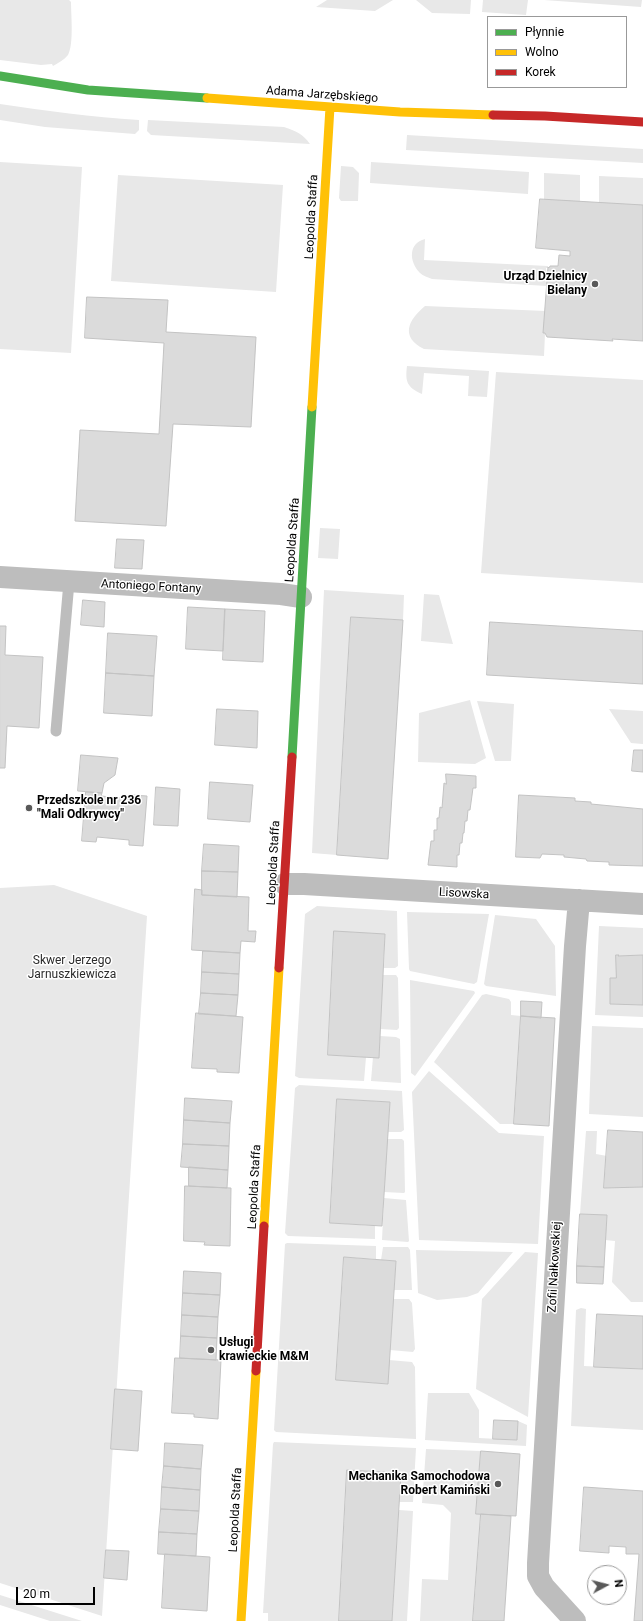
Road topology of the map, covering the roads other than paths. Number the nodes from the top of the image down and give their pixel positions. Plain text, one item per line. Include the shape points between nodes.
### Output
1 (0, 76) edge
2 (330, 107) junction
3 (643, 122) edge
4 (0, 577) edge
5 (69, 582) junction
6 (301, 597) junction
7 (56, 731) dead end
8 (285, 884) junction
9 (579, 900) junction
10 (643, 904) edge
11 (241, 1621) edge
12 (575, 1621) edge

1 - 2 street, Adama Jarzębskiego via 88,90
2 - 3 street, Adama Jarzębskiego
2 - 6 street, Leopolda Staffa
4 - 5 street, Antoniego Fontany
5 - 6 street, Antoniego Fontany
5 - 7 lane
6 - 8 street, Leopolda Staffa
8 - 9 street, Lisowska
8 - 11 street, Leopolda Staffa
9 - 10 street, Lisowska
9 - 12 street, Zofii Nałkowskiej via 538,1563 538,1576 544,1587

